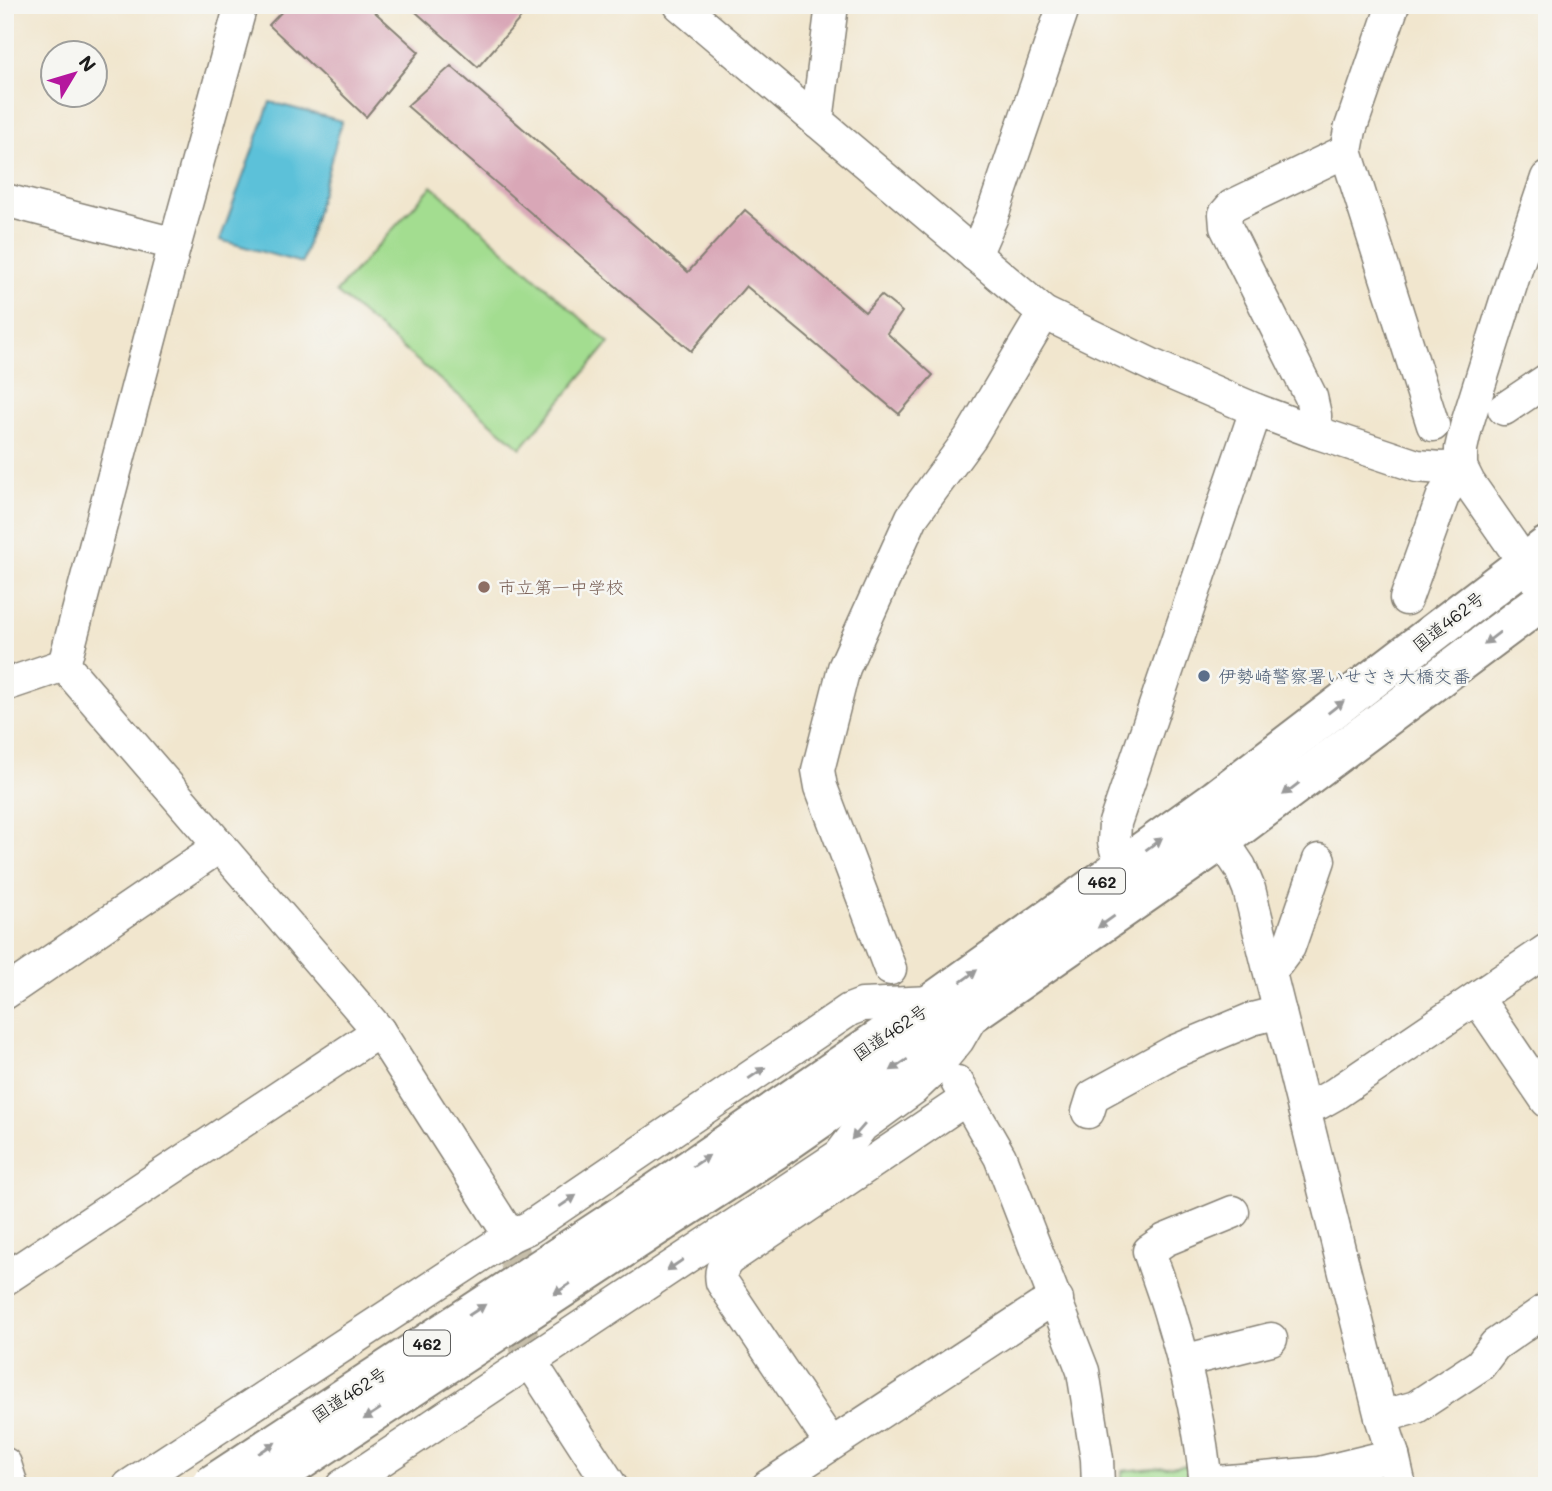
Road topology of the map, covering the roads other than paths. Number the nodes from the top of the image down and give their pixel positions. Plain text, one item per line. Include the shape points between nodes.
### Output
1 (241, 5) edge
2 (680, 5) edge
3 (832, 5) edge
4 (1064, 5) edge
5 (1392, 5) edge
6 (817, 121) junction
7 (1346, 151) junction
8 (1547, 178) edge
9 (5, 200) edge
10 (174, 244) junction
11 (975, 255) junction
12 (1044, 313) junction
13 (1547, 380) edge
14 (1504, 409) dead end
15 (1256, 410) junction
16 (1433, 425) dead end
17 (1315, 432) junction
18 (1461, 467) junction
19 (1536, 554) edge
20 (1547, 596) edge
21 (1406, 599) dead end
22 (64, 665) junction
23 (5, 685) edge
24 (1223, 840) junction
25 (220, 846) junction
26 (1319, 860) dead end
27 (1121, 867) junction
28 (1547, 950) edge
29 (1269, 968) junction
30 (890, 969) dead end
31 (5, 993) edge
32 (1477, 998) junction
33 (933, 1002) junction
34 (1280, 1012) junction
35 (973, 1015) junction
36 (379, 1031) junction
37 (1547, 1101) edge
38 (1304, 1109) junction
39 (1088, 1112) dead end
40 (653, 1212) junction
41 (1233, 1212) dead end
42 (510, 1236) junction
43 (5, 1279) edge
44 (1057, 1299) junction
45 (1547, 1309) edge
46 (1271, 1339) dead end
47 (530, 1361) junction
48 (1183, 1361) junction
49 (1381, 1417) junction
50 (831, 1444) junction
51 (1394, 1455) junction
52 (5, 1464) edge
53 (1206, 1484) edge
54 (12, 1486) edge
55 (129, 1486) edge
56 (210, 1486) edge
57 (262, 1486) edge
58 (342, 1486) edge
59 (611, 1486) edge
60 (768, 1486) edge
61 (1098, 1486) edge
62 (1400, 1486) edge

1 - 10 street
2 - 6 street
3 - 6 street
4 - 11 street
5 - 7 street
6 - 11 street
7 - 16 street
7 - 17 street via 1232,205 1225,214 1226,227 1311,397
8 - 18 street via 1466,427
9 - 10 street
10 - 22 street
11 - 12 street
12 - 15 street
12 - 30 street via 970,438 912,517 844,668 818,770
13 - 14 street
15 - 17 street
15 - 27 street via 1115,823 1114,842
17 - 18 street via 1417,466
18 - 19 street via 1469,483
18 - 21 street via 1443,496
19 - 20 street
27 -> 19 highway, 国道462号 / 462
20 -> 24 highway, 国道462号 / 462
22 - 23 street
22 - 25 street
24 - 29 street via 1249,889
24 -> 35 highway, 国道462号 / 462
25 - 31 street
25 - 36 street
26 - 29 street via 1289,947
33 -> 27 highway, 国道462号 / 462
28 - 32 street
29 - 34 street
32 - 37 street
32 - 38 street via 1335,1094
40 -> 33 highway, 国道462号 / 462
42 -> 33 street via 530,1227 849,1010 862,1005
34 - 38 street
34 - 39 street via 1173,1052 1093,1096
35 -> 40 highway, 国道462号 / 462 via 775,1150
35 -> 47 street via 935,1069 862,1126 841,1155
36 - 42 street
36 - 43 street
38 - 49 street
56 -> 40 highway, 国道462号 / 462, bridge
40 -> 57 highway, 国道462号 / 462, bridge
41 - 48 street via 1149,1251
42 - 55 street
44 - 50 street
44 - 50 street via 1000,1157 961,1090 729,1259 720,1274
44 - 61 street via 1083,1371
45 - 49 street via 1495,1345 1480,1365 1416,1407
46 - 48 street
47 - 58 street
47 - 59 street
48 - 53 street
49 - 51 street
50 - 60 street
51 - 53 street via 1319,1473
51 - 62 street
52 - 54 street

